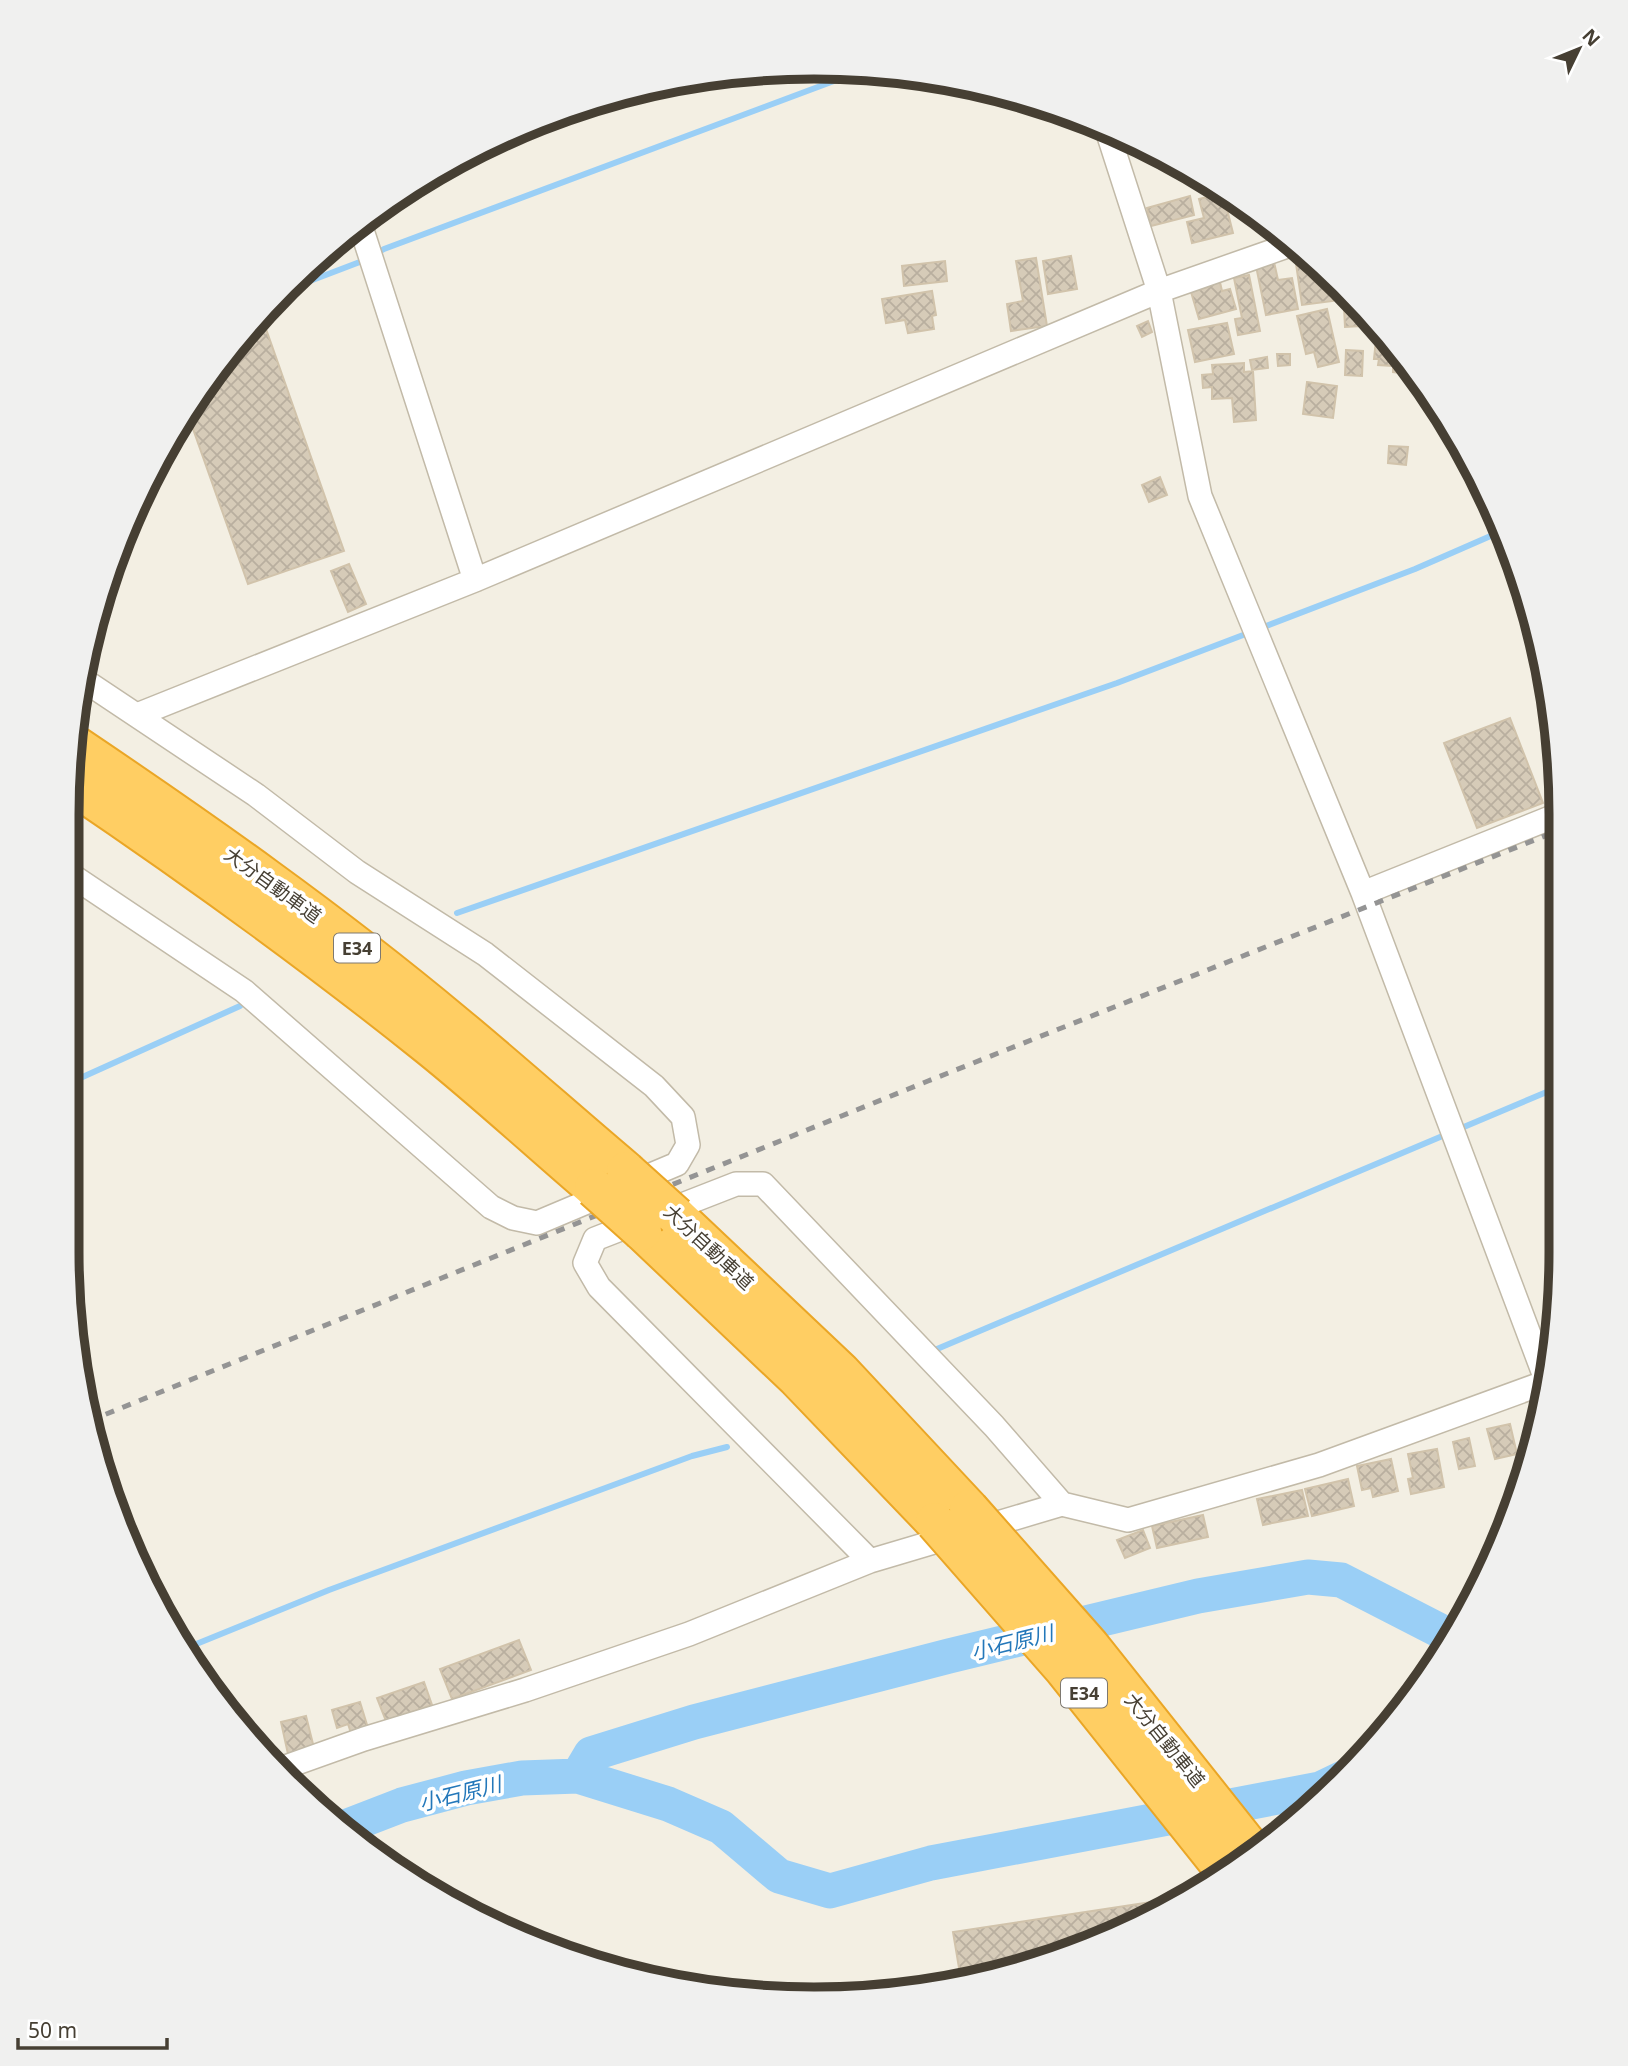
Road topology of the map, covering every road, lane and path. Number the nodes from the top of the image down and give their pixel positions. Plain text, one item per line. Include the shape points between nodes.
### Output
1 (1111, 142) edge
2 (363, 233) edge
3 (1282, 248) edge
4 (1159, 290) junction
5 (475, 580) junction
6 (91, 685) edge
7 (137, 715) junction
8 (82, 750) edge
9 (80, 790) edge
10 (1549, 818) edge
11 (79, 880) edge
12 (1363, 893) junction
13 (610, 1180) junction
14 (1541, 1362) edge
15 (1537, 1385) edge
16 (1062, 1504) junction
17 (952, 1516) junction
18 (870, 1561) junction
19 (289, 1766) edge
20 (1248, 1845) edge
21 (1220, 1864) edge

1 - 4 street
2 - 5 street
3 - 4 street
4 - 5 street
4 - 12 street via 1200,496
5 - 7 street
6 - 7 street
7 - 11 street via 257,795 357,872 485,954 654,1086 683,1118 688,1145 677,1164 537,1223 513,1218 491,1207 244,991
8 - 13 highway, 大分自動車道 / E34 via 316,916 452,1021
9 - 13 highway, 大分自動車道 / E34 via 262,919
10 - 12 street
12 - 14 street
13 - 17 highway, 大分自動車道 / E34, bridge via 659,1224 797,1378
15 - 16 street via 1319,1465 1128,1520
16 - 18 street
16 - 18 street via 994,1426 763,1184 736,1184 594,1239 584,1263 599,1287
17 - 20 highway, 大分自動車道 / E34, bridge via 1090,1646
17 - 21 highway, 大分自動車道 / E34, bridge via 1063,1668
18 - 19 street via 689,1634

